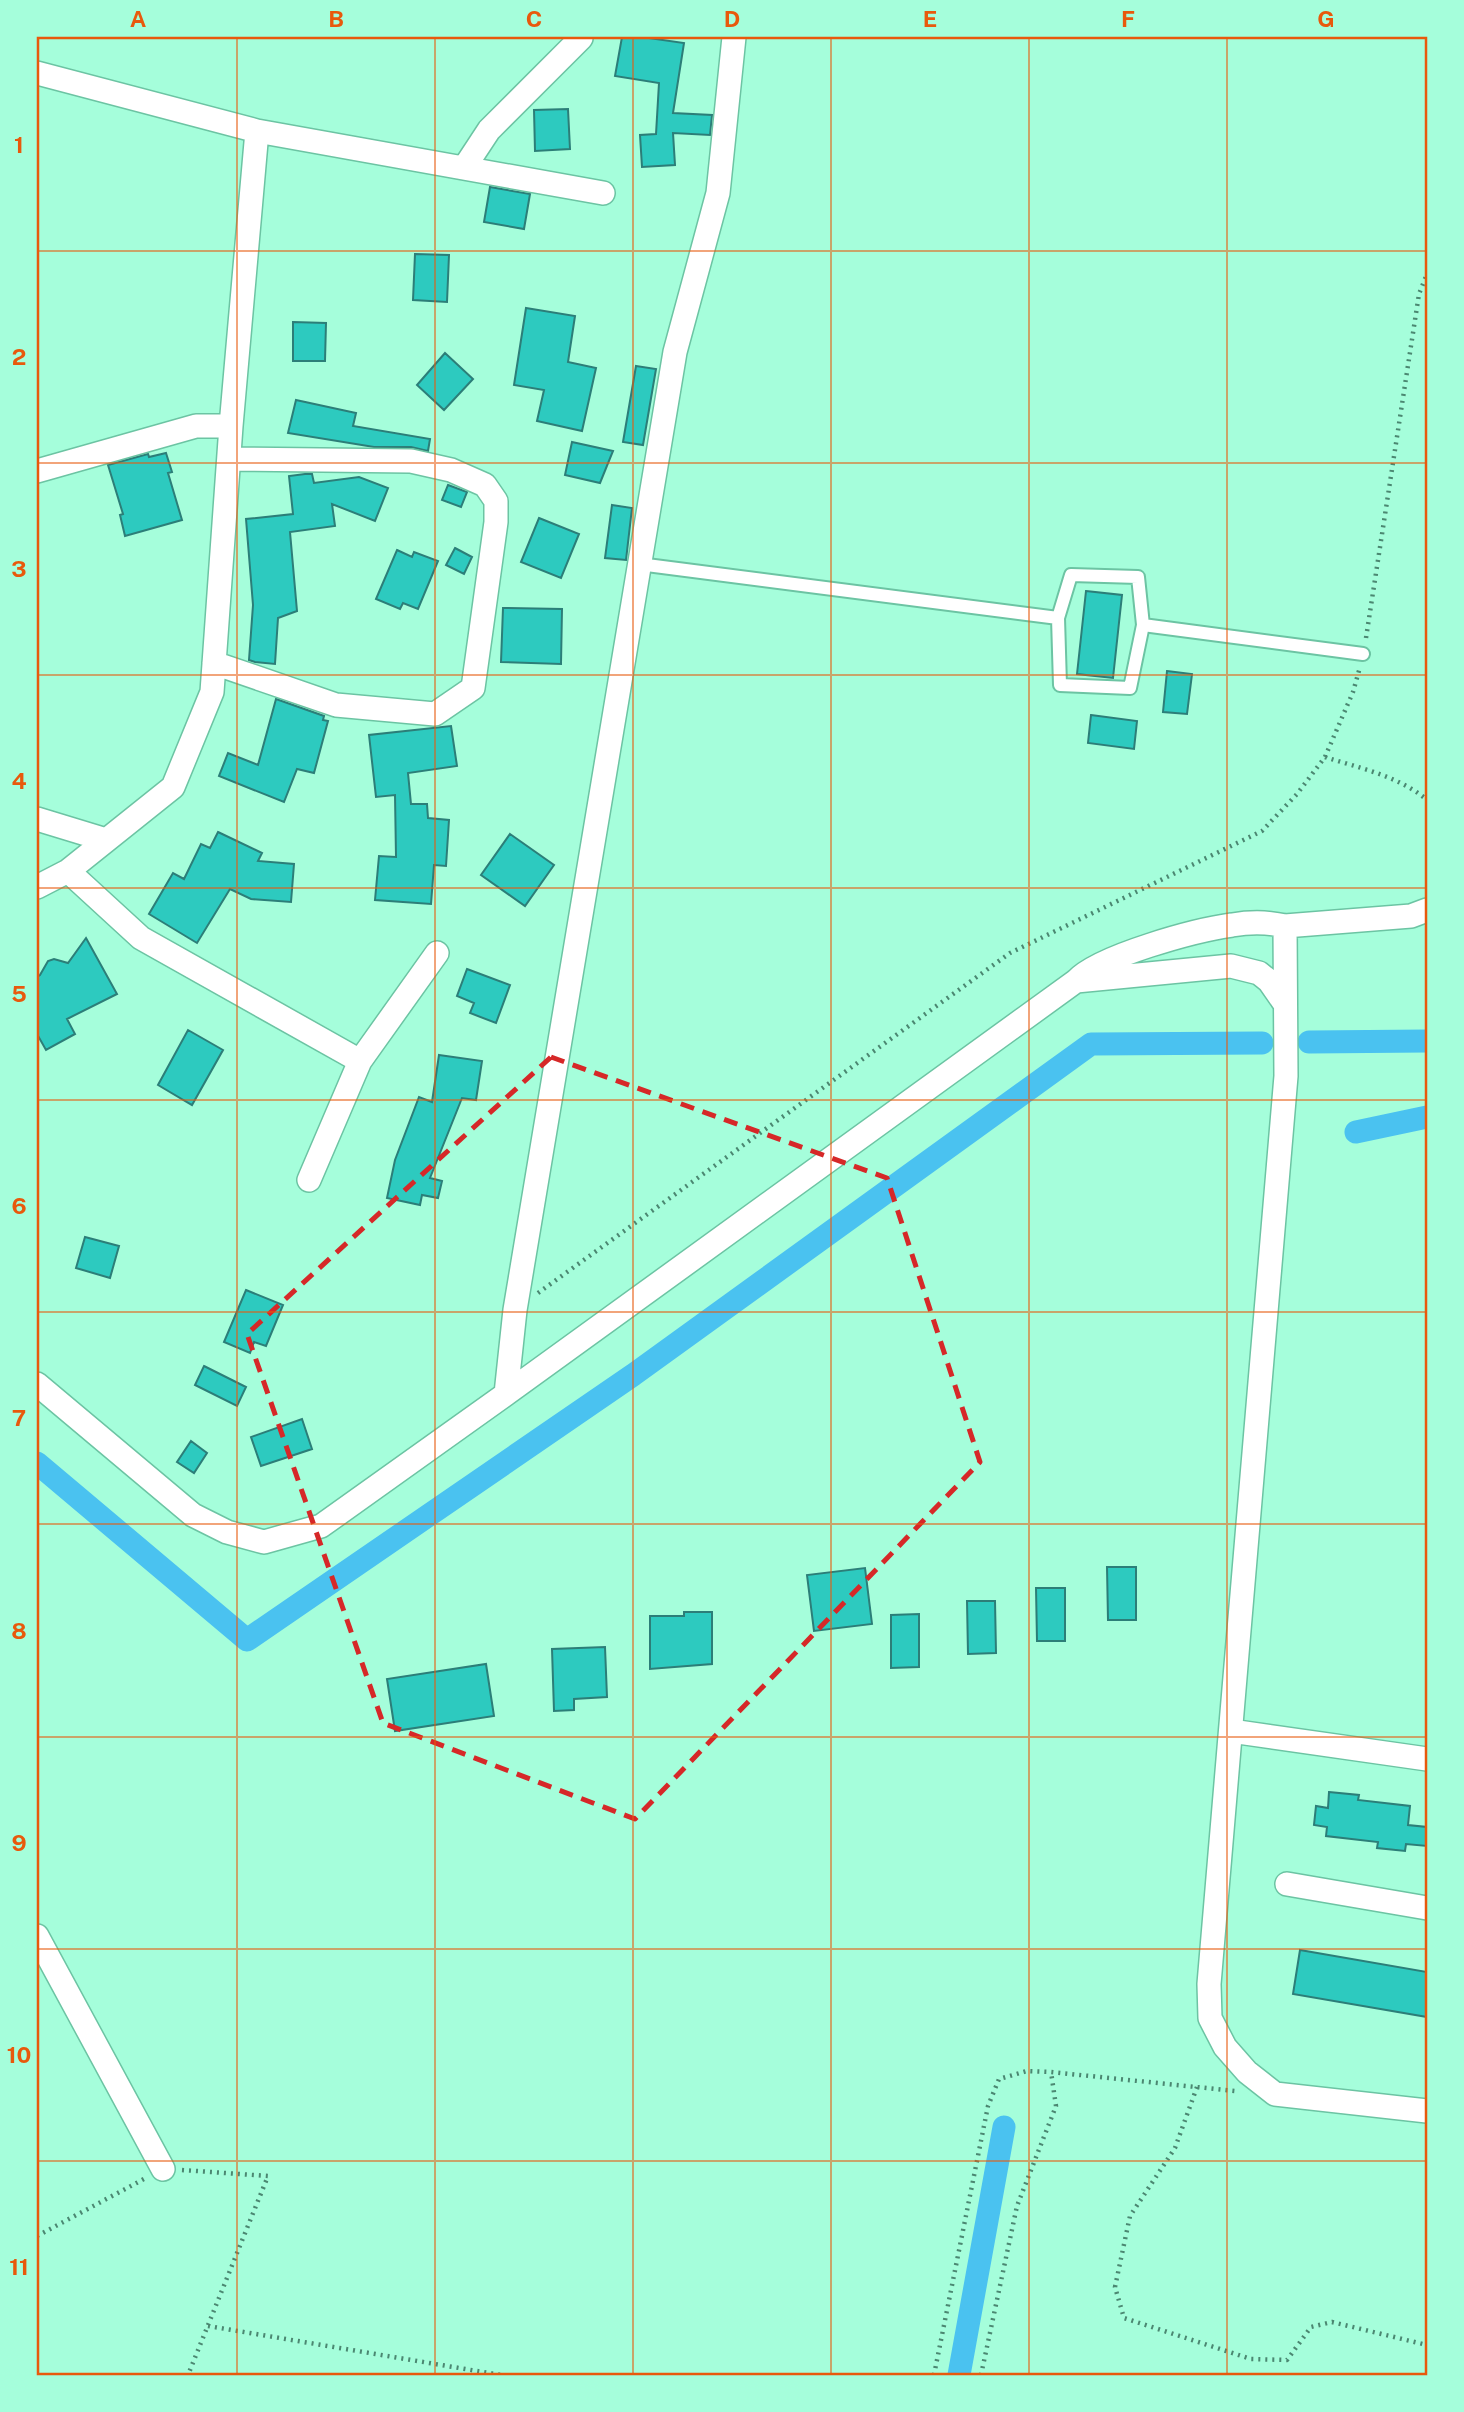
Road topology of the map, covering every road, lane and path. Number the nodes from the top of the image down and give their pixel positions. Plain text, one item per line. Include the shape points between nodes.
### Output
1 (579, 37) edge
2 (734, 37) edge
3 (37, 73) edge
4 (257, 131) junction
5 (464, 168) junction
6 (603, 194) dead end
7 (1427, 274) edge
8 (231, 426) junction
9 (229, 459) junction
10 (37, 471) edge
11 (639, 564) junction
12 (1058, 618) junction
13 (1143, 625) junction
14 (1363, 654) junction
15 (214, 663) junction
16 (1325, 757) junction
17 (1427, 800) edge
18 (37, 819) edge
19 (106, 840) junction
20 (68, 871) junction
21 (37, 887) edge
22 (1427, 910) edge
23 (1286, 926) junction
24 (437, 953) dead end
25 (1076, 981) junction
26 (1285, 1004) junction
27 (359, 1061) junction
28 (309, 1180) dead end
29 (515, 1310) junction
30 (37, 1384) edge
31 (506, 1394) junction
32 (1231, 1731) junction
33 (1427, 1759) edge
34 (1287, 1884) dead end
35 (1427, 1908) edge
36 (37, 1936) edge
37 (1051, 2072) junction
38 (1197, 2087) junction
39 (1236, 2091) dead end
40 (1427, 2111) edge
41 (163, 2169) junction
42 (37, 2236) edge
43 (208, 2326) junction
44 (1427, 2346) edge
45 (188, 2375) edge
46 (501, 2375) edge
47 (934, 2375) edge
48 (981, 2375) edge

1 - 5 street via 489,130
2 - 11 street via 718,193 675,352
3 - 4 street
4 - 5 street
4 - 8 street
5 - 6 street
7 - 14 path via 1419,295
8 - 9 street
8 - 10 street via 196,426
9 - 15 street
9 - 15 street via 411,461 451,470 485,485 496,501 496,522 473,688 435,714 336,705
11 - 12 lane
11 - 29 street
12 - 13 lane via 1071,575 1138,577
12 - 13 lane via 1060,685 1130,688
13 - 14 lane
14 - 16 path via 1353,692
15 - 19 street via 212,692 173,787
16 - 17 path via 1414,789
16 - 29 path via 1262,831 1010,953
18 - 19 street
19 - 20 street
20 - 21 street
20 - 27 street via 141,937
22 - 23 street via 1411,916
23 - 25 street via 1230,925 1152,945 1090,968
23 - 26 street
24 - 27 street
25 - 26 street via 1231,965 1259,973
25 - 31 street
26 - 32 street via 1286,1076
27 - 28 street
29 - 31 street
30 - 31 street via 193,1515 227,1532 264,1542 321,1526
32 - 33 street
32 - 40 street via 1210,2018 1225,2047 1247,2073 1275,2094
34 - 35 street
36 - 41 street
37 - 38 path
37 - 47 path via 1027,2071 999,2080 988,2106
37 - 48 path via 1056,2106 1017,2206
38 - 39 path
38 - 44 path via 1175,2148 1130,2216 1115,2287 1124,2318 1251,2359 1287,2360 1311,2327 1332,2322
41 - 42 path
41 - 43 path via 268,2176
43 - 45 path
43 - 46 path

